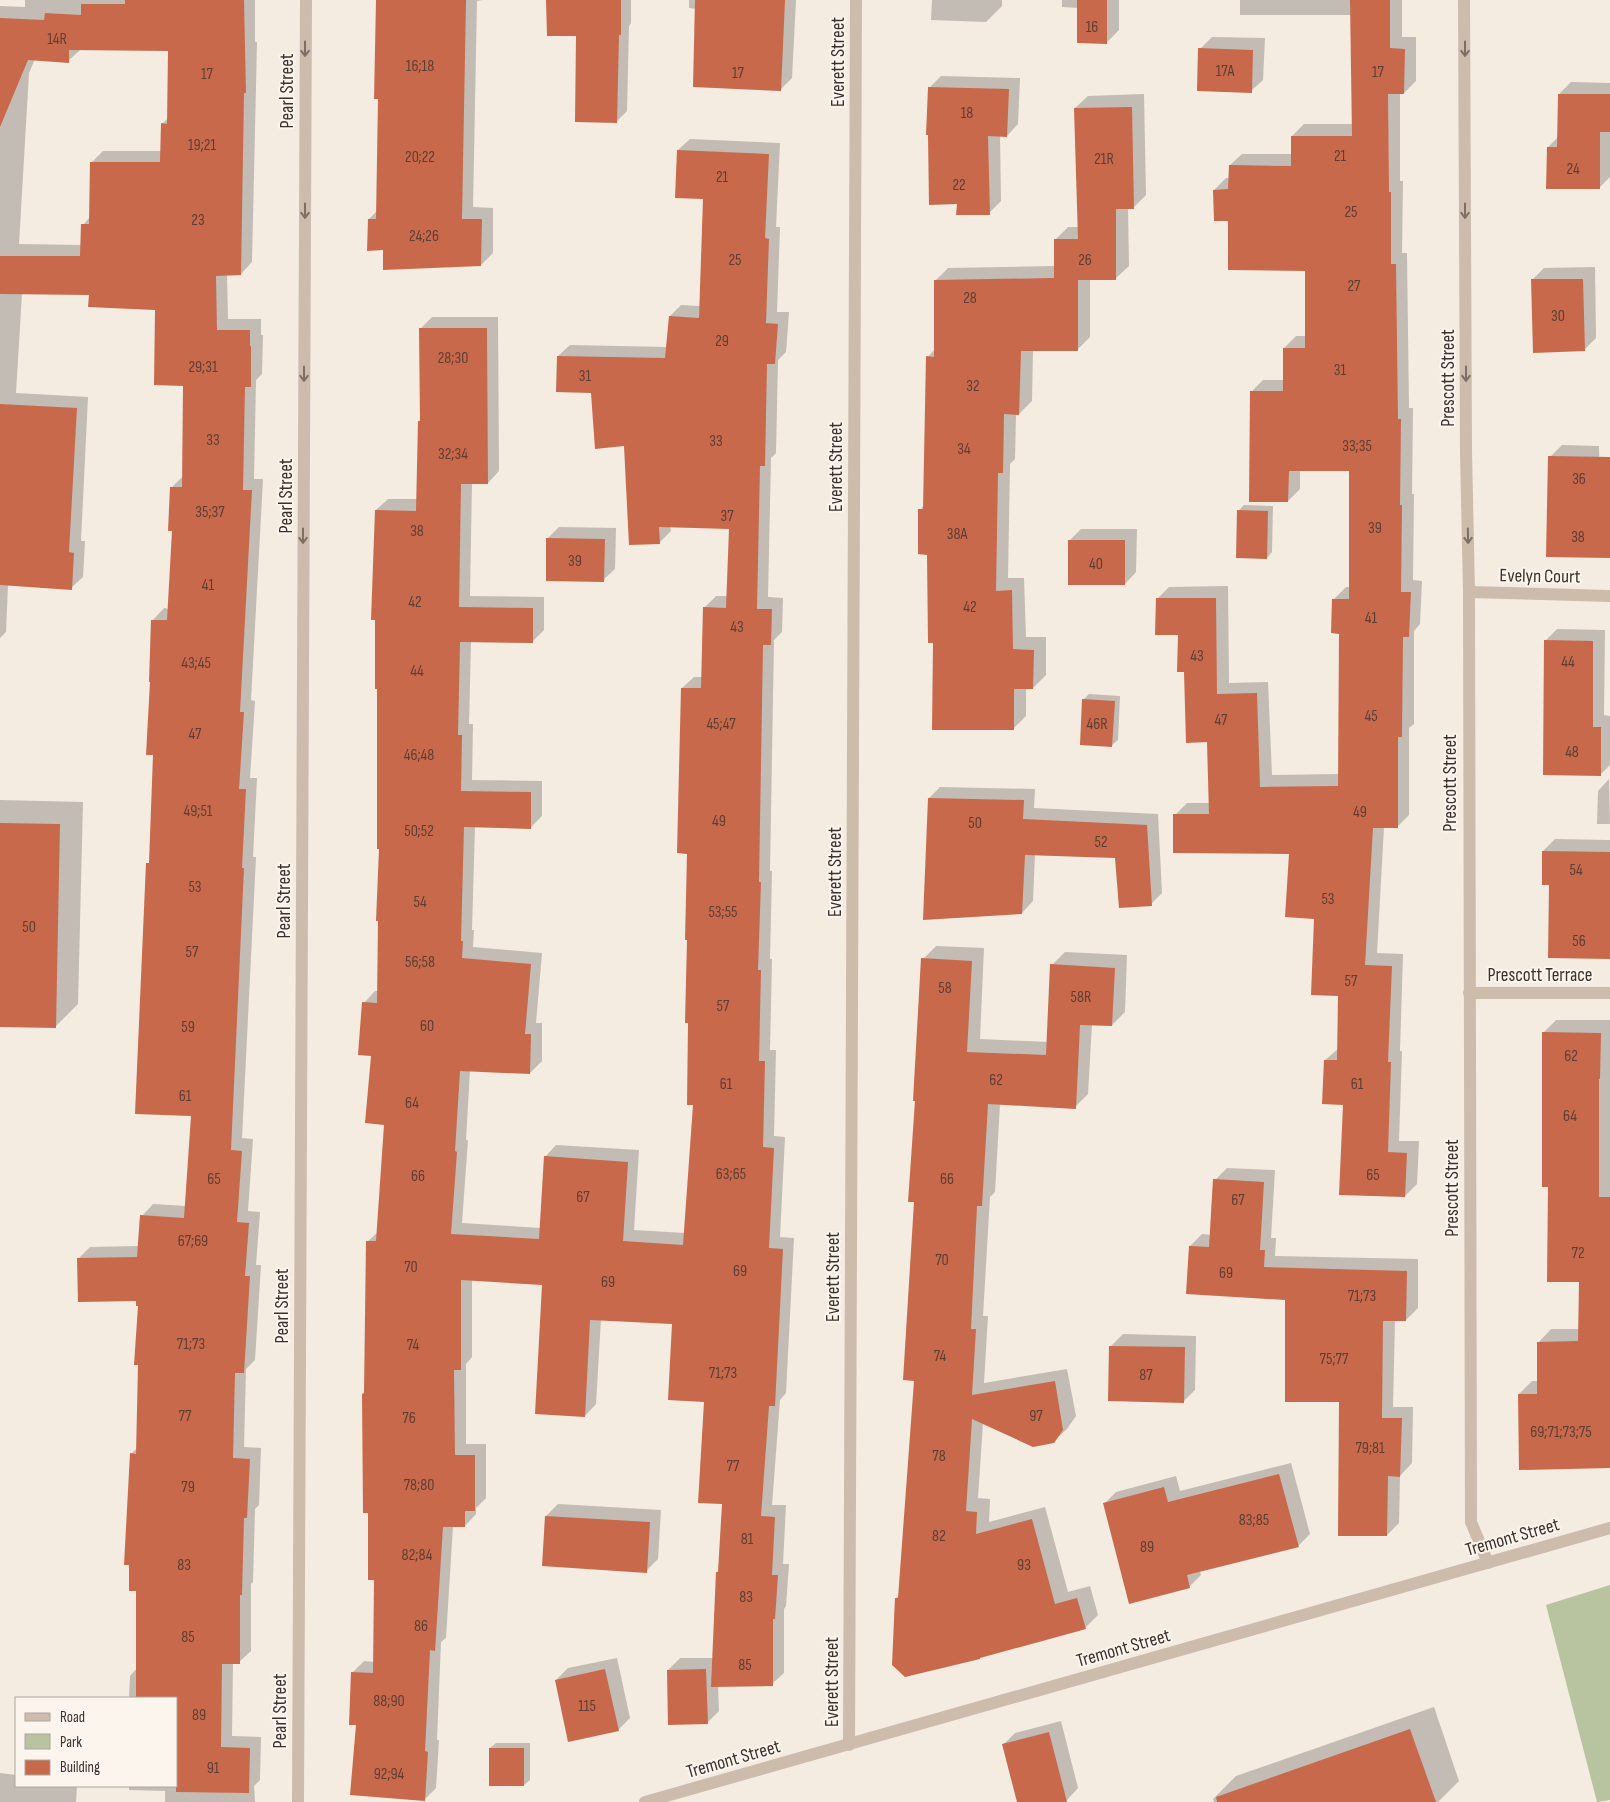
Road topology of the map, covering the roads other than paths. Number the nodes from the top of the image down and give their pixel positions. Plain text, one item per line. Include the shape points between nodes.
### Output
1 (306, 0) edge
2 (856, 0) edge
3 (1464, 0) edge
4 (1469, 592) junction
5 (1610, 596) edge
6 (1469, 993) junction
7 (1610, 993) edge
8 (1610, 1528) edge
9 (1488, 1563) junction
10 (849, 1745) junction
11 (298, 1802) edge
12 (645, 1802) edge

1 -> 11 street, Pearl Street
2 - 10 street, Everett Street
3 -> 4 street, Prescott Street
4 - 5 street, Evelyn Court
4 - 6 street, Prescott Street
6 - 7 street, Prescott Terrace
6 - 9 street, Prescott Street via 1471,1522
8 - 9 street, Tremont Street
9 - 10 street, Tremont Street
10 - 12 street, Tremont Street

